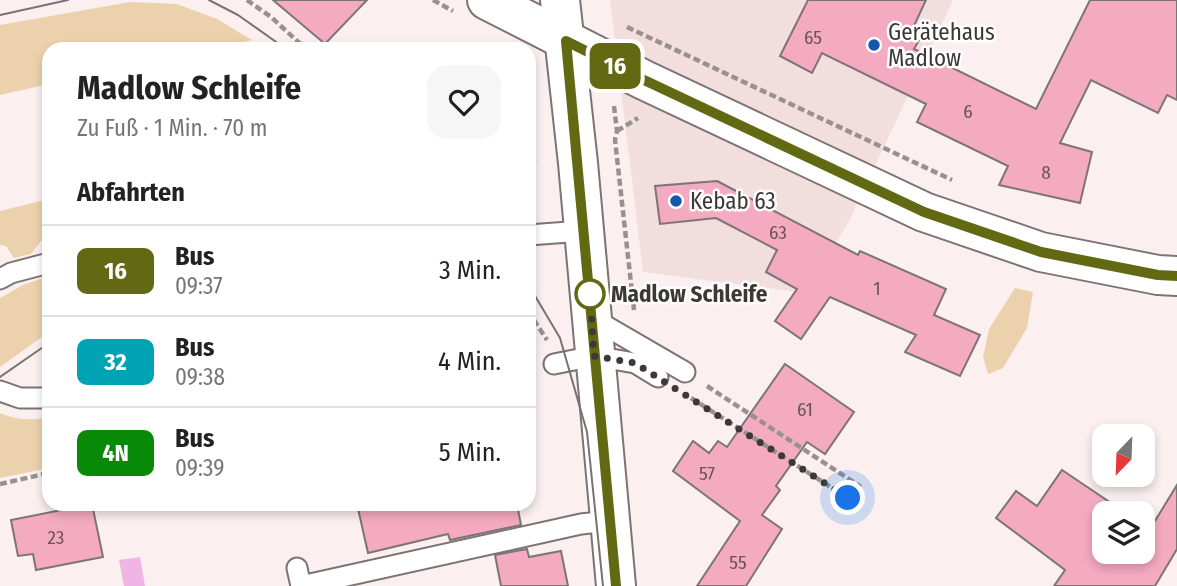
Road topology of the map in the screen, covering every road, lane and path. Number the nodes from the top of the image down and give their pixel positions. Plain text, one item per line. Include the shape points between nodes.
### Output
1 (247, 0) edge
2 (487, 0) edge
3 (560, 0) edge
4 (616, 22) dead end
5 (566, 41) junction
6 (298, 42) edge
7 (959, 183) dead end
8 (583, 231) junction
9 (536, 234) edge
10 (42, 265) edge
11 (1177, 275) edge
12 (0, 279) edge
13 (592, 318) junction
14 (594, 356) junction
15 (554, 364) dead end
16 (685, 372) joint
17 (658, 377) joint
18 (0, 391) edge
19 (42, 398) edge
20 (42, 475) edge
21 (0, 484) edge
22 (861, 487) dead end
23 (848, 498) dead end
24 (610, 521) junction
25 (297, 568) dead end
26 (615, 586) edge

1 - 6 path
2 - 5 main road
3 - 5 main road
4 - 7 path
5 - 8 main road
5 - 11 main road via 924,212 1041,252
8 - 9 lane
8 - 13 main road
10 - 12 lane
13 - 14 main road
13 - 16 lane
14 - 15 lane
14 - 17 lane via 635,363
14 - 24 main road
16 - 22 path
17 - 23 path
18 - 19 lane via 20,398
20 - 21 path
24 - 25 lane via 301,586
24 - 26 main road

